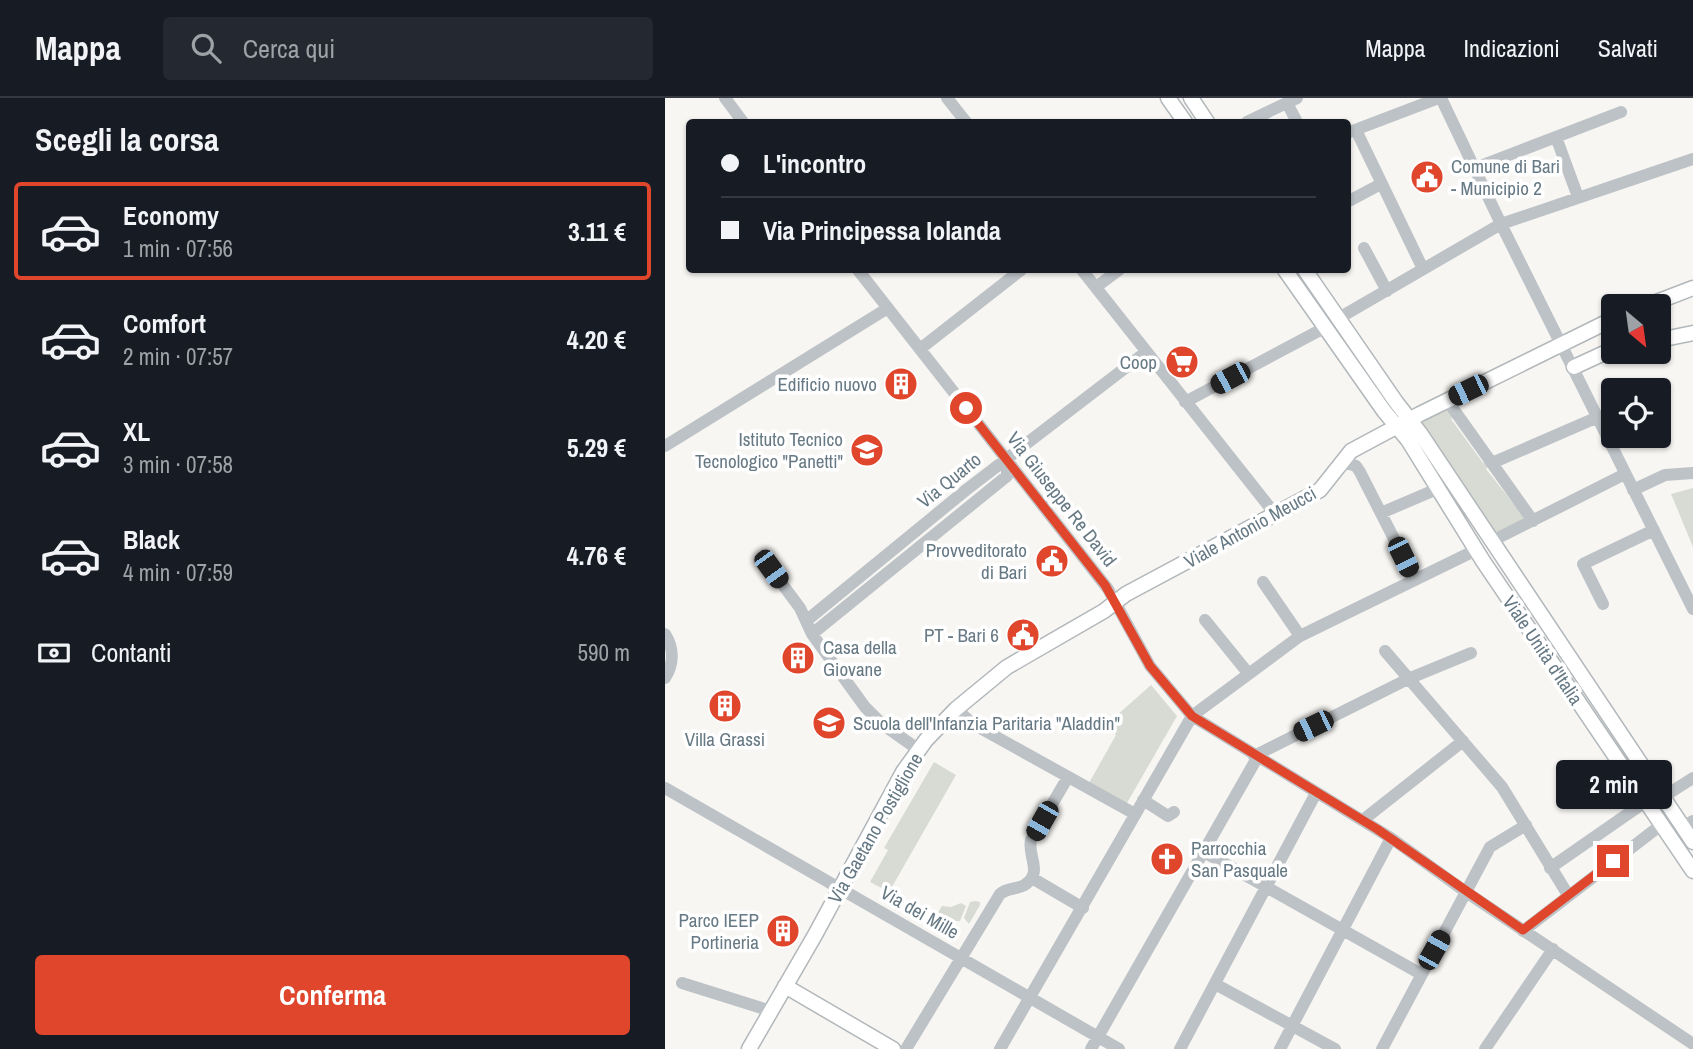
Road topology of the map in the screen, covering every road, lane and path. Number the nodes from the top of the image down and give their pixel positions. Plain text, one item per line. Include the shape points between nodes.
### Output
1 (725, 98) edge
2 (947, 98) edge
3 (1168, 98) edge
4 (1191, 98) edge
5 (1440, 98) edge
6 (1292, 100) edge
7 (1621, 112) dead end
8 (1268, 118) edge
9 (741, 119) edge
10 (964, 119) edge
11 (1183, 119) edge
12 (1205, 119) edge
13 (1296, 119) edge
14 (1352, 132) edge
15 (1556, 137) junction
16 (1693, 159) edge
17 (1475, 168) junction
18 (1381, 184) junction
19 (1578, 197) junction
20 (1351, 200) edge
21 (1501, 224) junction
22 (1364, 248) dead end
23 (1423, 270) junction
24 (860, 273) edge
25 (1017, 273) edge
26 (1084, 273) edge
27 (1115, 273) edge
28 (1288, 273) edge
29 (1307, 273) edge
30 (1096, 287) junction
31 (1693, 288) edge
32 (1387, 290) junction
33 (1671, 296) edge
34 (888, 308) junction
35 (1339, 318) junction
36 (1325, 327) junction
37 (1601, 328) edge
38 (1693, 333) edge
39 (1671, 338) edge
40 (1562, 344) junction
41 (920, 349) junction
42 (1146, 352) junction
43 (1601, 355) edge
44 (1574, 367) junction
45 (1447, 400) junction
46 (1185, 402) junction
47 (1598, 417) junction
48 (1411, 419) junction
49 (1396, 426) junction
50 (665, 446) edge
51 (1007, 460) junction
52 (1492, 463) junction
53 (1338, 468) junction
54 (1693, 473) edge
55 (1625, 474) junction
56 (1437, 489) junction
57 (966, 490) junction
58 (1633, 490) junction
59 (975, 502) junction
60 (1381, 513) junction
61 (1275, 514) junction
62 (1533, 521) junction
63 (1654, 530) junction
64 (1492, 541) junction
65 (1476, 550) junction
66 (771, 569) dead end
67 (1415, 579) junction
68 (1263, 582) dead end
69 (1115, 602) junction
70 (1603, 604) dead end
71 (1693, 609) edge
72 (1541, 612) junction
73 (1205, 620) dead end
74 (806, 621) junction
75 (1525, 622) junction
76 (665, 634) edge
77 (812, 634) junction
78 (1300, 636) junction
79 (1385, 652) dead end
80 (1471, 653) dead end
81 (1248, 673) junction
82 (665, 678) edge
83 (1408, 680) junction
84 (956, 709) junction
85 (1192, 716) junction
86 (1620, 731) junction
87 (1463, 741) junction
88 (1604, 741) junction
89 (919, 750) junction
90 (1256, 757) junction
91 (1068, 777) junction
92 (1693, 778) edge
93 (665, 788) edge
94 (1316, 793) junction
95 (1663, 797) junction
96 (1143, 800) junction
97 (1645, 802) junction
98 (1174, 812) dead end
99 (1135, 814) junction
100 (1363, 820) junction
101 (1688, 824) edge
102 (1526, 825) junction
103 (1661, 825) junction
104 (1391, 838) junction
105 (1693, 842) edge
106 (1204, 852) junction
107 (1550, 868) junction
108 (1693, 871) edge
109 (1032, 878) junction
110 (1266, 887) junction
111 (840, 888) junction
112 (1466, 892) junction
113 (1568, 895) junction
114 (1083, 908) junction
115 (1343, 930) junction
116 (1523, 930) junction
117 (1553, 949) junction
118 (962, 958) junction
119 (1421, 974) junction
120 (682, 983) dead end
121 (1215, 984) junction
122 (785, 986) junction
123 (1030, 998) junction
124 (771, 1011) junction
125 (1292, 1026) junction
126 (1098, 1036) junction
127 (1692, 1042) edge
128 (749, 1049) edge
129 (893, 1049) edge
130 (906, 1049) edge
131 (1000, 1049) edge
132 (1091, 1049) edge
133 (1119, 1049) edge
134 (1180, 1049) edge
135 (1280, 1049) edge
136 (1335, 1049) edge
137 (1381, 1049) edge
138 (1485, 1049) edge

1 - 9 street
2 - 10 street
3 - 11 main road
4 - 12 main road
5 - 14 street
5 - 17 street
6 - 8 street
6 - 13 street
7 - 15 street
14 - 18 street
15 - 17 street
15 - 19 street
16 - 19 street
17 - 21 street
18 - 20 street
18 - 23 street
19 - 21 street
21 - 23 street
21 - 40 street
22 - 32 street
23 - 32 street
24 - 34 street, Via Giuseppe Re David
25 - 41 street
26 - 30 street
27 - 30 street
28 - 36 main road, Viale Unità d'Italia
29 - 35 main road, Viale Unità d'Italia
30 - 42 street
31 - 33 main road
32 - 35 street
34 - 41 street, Via Giuseppe Re David
34 - 50 street
35 - 48 main road, Viale Unità d'Italia
36 - 46 street
36 - 49 main road, Viale Unità d'Italia
37 - 40 main road, Viale Antonio Meucci
38 - 39 main road
40 - 44 street
40 - 45 main road, Viale Antonio Meucci
41 - 51 street, Via Giuseppe Re David
42 - 46 street
42 - 51 street
43 - 44 main road
44 - 47 street
45 - 48 main road, Viale Antonio Meucci
45 - 52 street
46 - 61 street
47 - 52 street
47 - 55 street
48 - 49 main road, Viale Antonio Meucci
48 - 64 main road, Viale Unità d'Italia
49 - 53 main road, Viale Antonio Meucci via 1351,451
49 - 56 main road, Viale Unità d'Italia
51 - 57 street, Via Quarto
51 - 59 street, Via Quarto via 1007,475
51 - 69 street, Via Giuseppe Re David
52 - 62 street
53 - 60 street via 1347,463 1356,467
53 - 61 main road, Viale Antonio Meucci via 1320,490
54 - 58 street via 1665,475
55 - 58 street
55 - 62 street
56 - 60 street
56 - 65 main road, Viale Unità d'Italia
57 - 59 street
57 - 74 street, Via Quarto
58 - 63 street
59 - 77 street, Via Quarto
60 - 67 street
61 - 69 main road, Viale Antonio Meucci
62 - 64 street
63 - 70 street via 1583,564
63 - 71 street
64 - 72 main road, Viale Unità d'Italia
65 - 67 street
65 - 75 main road, Viale Unità d'Italia
66 - 74 street
67 - 78 street
68 - 78 street
69 - 84 main road, Via Gaetano Postiglione via 1007,667
69 - 85 street, Via Giuseppe Re David via 1150,666
72 - 75 main road
72 - 86 main road, Viale Unità d'Italia
73 - 81 street
74 - 77 street
75 - 88 main road, Viale Unità d'Italia
76 - 82 street via 672,663
77 - 89 street via 870,713
78 - 81 street
79 - 83 street
80 - 83 street
81 - 85 street
83 - 87 street
83 - 90 street
84 - 89 main road, Via Gaetano Postiglione
84 - 91 street via 973,724
85 - 90 street, Via Giuseppe Re David
85 - 96 street
86 - 88 main road
86 - 95 main road, Viale Unità d'Italia
87 - 100 street
87 - 102 street via 1502,787
88 - 97 main road, Viale Unità d'Italia
89 - 111 main road, Via Gaetano Postiglione
90 - 94 street, Via Giuseppe Re David
90 - 106 street
91 - 99 street
91 - 109 street via 1031,840
92 - 95 street
93 - 111 street, Via dei Mille
94 - 100 street, Via Giuseppe Re David
94 - 110 street
95 - 101 main road, Viale Unità d'Italia
96 - 98 street via 1168,816
96 - 99 street
97 - 103 main road, Viale Unità d'Italia
97 - 107 street
99 - 114 street
100 - 104 street, Via Giuseppe Re David
101 - 105 main road, Viale Unità d'Italia
102 - 107 street
102 - 112 street via 1490,847
103 - 108 main road, Viale Unità d'Italia
103 - 113 street
104 - 112 street, Via Giuseppe Re David
104 - 115 street
106 - 110 street
106 - 126 street
107 - 113 street
109 - 114 street
109 - 118 street via 1000,894
110 - 115 street
110 - 121 street
111 - 118 street, Via dei Mille
111 - 122 main road, Via Gaetano Postiglione
112 - 116 street, Via Giuseppe Re David
112 - 119 street
113 - 116 street
114 - 123 street
115 - 119 street
115 - 125 street
116 - 117 street, Via Giuseppe Re David
117 - 127 street, Via Giuseppe Re David
117 - 138 street
118 - 123 street, Via dei Mille
118 - 130 street
119 - 137 street
120 - 124 street
121 - 125 street
121 - 134 street
122 - 124 main road, Via Gaetano Postiglione
122 - 129 main road
123 - 126 street, Via dei Mille
123 - 131 street
124 - 128 main road, Via Gaetano Postiglione
125 - 135 street
125 - 136 street
126 - 132 street
126 - 133 street, Via dei Mille

